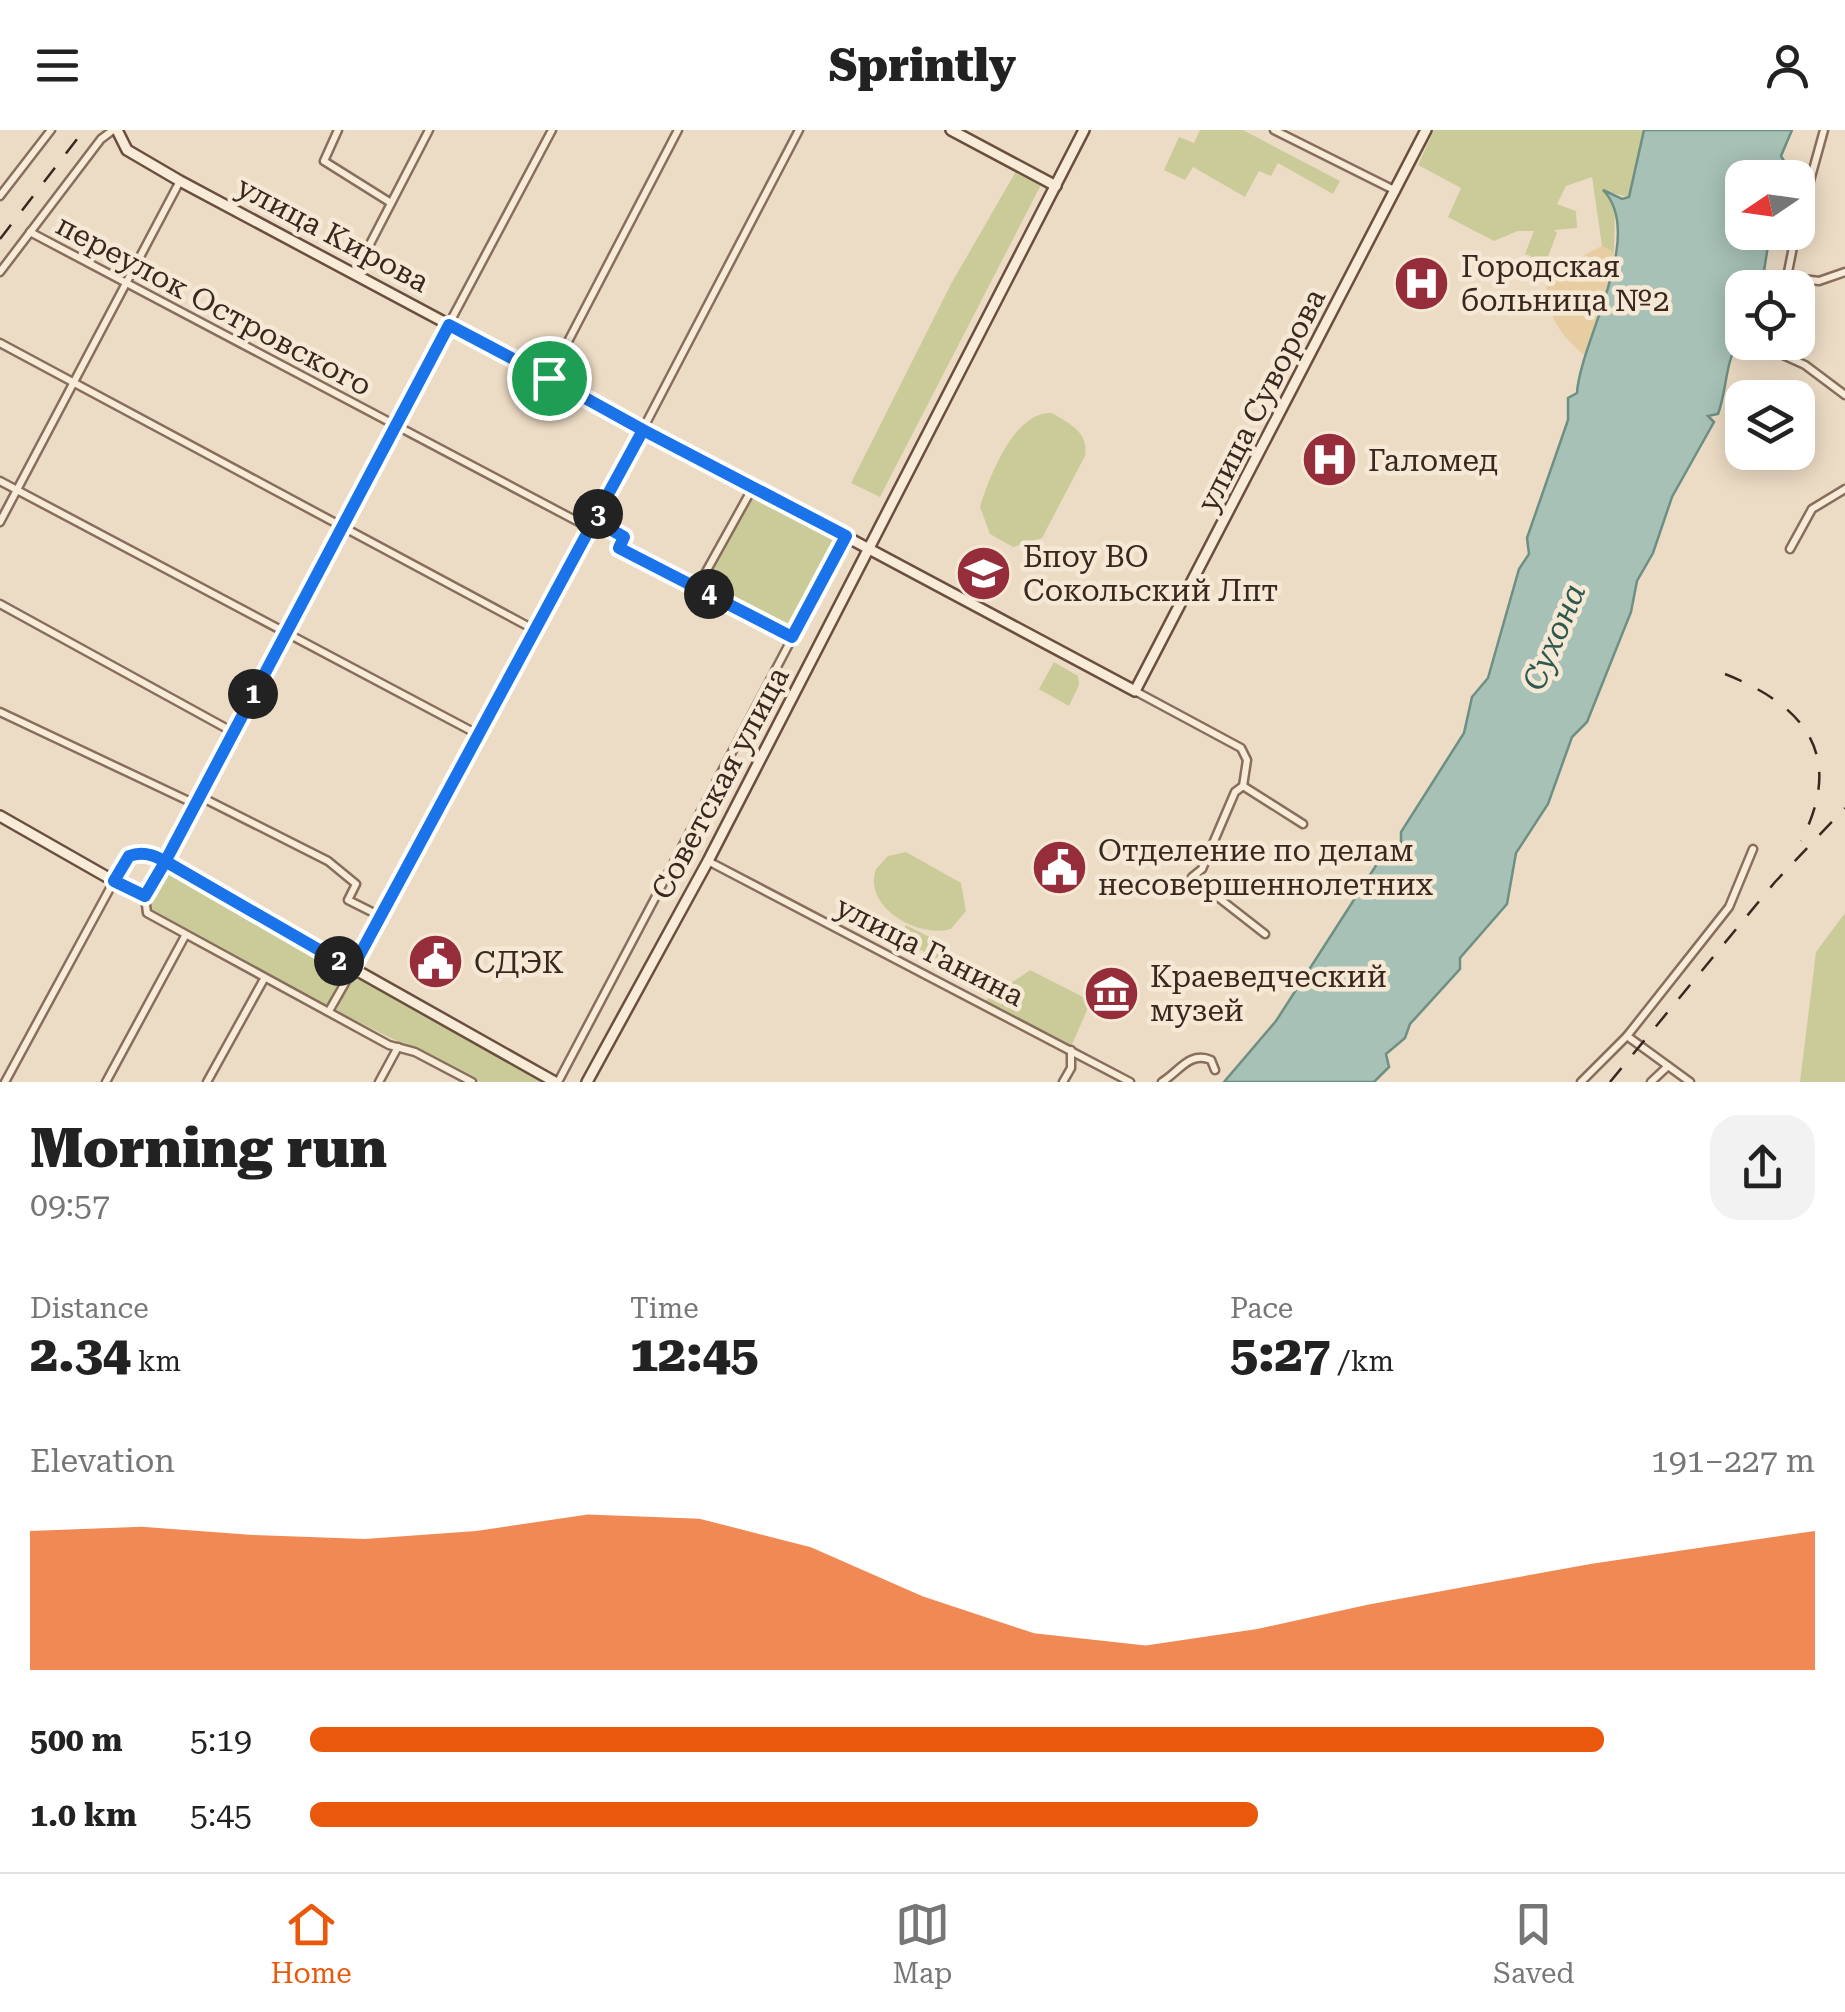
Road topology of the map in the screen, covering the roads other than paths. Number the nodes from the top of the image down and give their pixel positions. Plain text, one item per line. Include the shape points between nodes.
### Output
1 (52, 130) edge
2 (115, 130) edge
3 (338, 130) edge
4 (430, 130) edge
5 (552, 130) edge
6 (678, 130) edge
7 (798, 130) edge
8 (951, 130) edge
9 (1084, 130) edge
10 (1274, 130) edge
11 (1426, 130) edge
12 (1824, 130) edge
13 (1815, 163) edge
14 (180, 181) junction
15 (1056, 186) junction
16 (1396, 192) junction
17 (0, 196) edge
18 (391, 203) junction
19 (30, 232) junction
20 (1792, 250) edge
21 (0, 272) edge
22 (1845, 272) edge
23 (355, 274) junction
24 (126, 283) junction
25 (449, 325) junction
26 (0, 344) edge
27 (1794, 360) edge
28 (549, 378) junction
29 (72, 384) junction
30 (1845, 395) edge
31 (395, 427) junction
32 (643, 430) junction
33 (0, 481) edge
34 (752, 489) junction
35 (1845, 489) edge
36 (17, 490) junction
37 (0, 522) edge
38 (592, 524) junction
39 (340, 529) junction
40 (846, 536) junction
41 (871, 549) junction
42 (1790, 549) dead end
43 (697, 588) junction
44 (0, 604) edge
45 (536, 631) junction
46 (286, 632) junction
47 (792, 637) junction
48 (1135, 691) junction
49 (0, 712) edge
50 (233, 732) junction
51 (480, 736) junction
52 (1243, 786) junction
53 (197, 800) junction
54 (0, 816) edge
55 (1303, 824) dead end
56 (1753, 850) dead end
57 (708, 861) junction
58 (165, 862) junction
59 (114, 881) junction
60 (145, 896) junction
61 (382, 918) junction
62 (1265, 934) dead end
63 (185, 936) junction
64 (352, 969) junction
65 (264, 979) junction
66 (329, 1011) junction
67 (1626, 1036) junction
68 (398, 1047) junction
69 (1070, 1049) junction
70 (1668, 1066) junction
71 (1215, 1070) dead end
72 (5, 1082) edge
73 (106, 1082) edge
74 (207, 1082) edge
75 (379, 1082) edge
76 (472, 1082) edge
77 (556, 1082) edge
78 (587, 1082) edge
79 (1063, 1082) edge
80 (1130, 1082) edge
81 (1162, 1082) edge
82 (1581, 1082) edge
83 (1651, 1082) edge
84 (1690, 1082) edge

1 - 17 street
2 - 14 street, улица Кирова via 127,150
2 - 19 street
3 - 18 street via 324,162
4 - 18 street
5 - 25 street
6 - 28 street
7 - 32 street
8 - 15 street
9 - 15 street, Советская улица
10 - 16 street
11 - 16 street, улица Суворова
12 - 13 street
14 - 23 street, улица Кирова
14 - 24 street
15 - 41 street, Советская улица
16 - 48 street, улица Суворова
18 - 23 street
19 - 21 street
19 - 24 street, переулок Островского
20 - 22 street via 1787,276 1819,281
23 - 25 street, улица Кирова
24 - 29 street
24 - 31 street, переулок Островского
25 - 28 street, улица Кирова
25 - 31 street
26 - 29 street
27 - 30 street
28 - 32 street, улица Кирова
29 - 36 street
29 - 39 street
31 - 38 street, переулок Островского
31 - 39 street
32 - 34 street, улица Кирова
32 - 38 street
33 - 36 street
34 - 40 street, улица Кирова
34 - 43 street
35 - 42 street via 1812,509
36 - 37 street
36 - 46 street
38 - 43 street, переулок Островского via 624,537 619,548
38 - 45 street
39 - 45 street
39 - 46 street
40 - 41 street, улица Кирова
40 - 47 street
41 - 48 street, улица Кирова
41 - 57 street, Советская улица
43 - 47 street, переулок Островского
44 - 50 street
45 - 51 street
46 - 50 street
46 - 51 street
47 - 77 street
48 - 52 street, улица Кирова via 1242,748
49 - 53 street
50 - 53 street
51 - 61 street
52 - 55 street
52 - 62 street via 1202,869 1192,876
53 - 58 street
53 - 61 street via 328,861 356,884 348,900
54 - 59 street
56 - 67 street via 1729,908
57 - 69 street, улица Ганина
57 - 78 street, Советская улица
58 - 59 street via 135,854
58 - 60 street
58 - 64 street
59 - 60 street
59 - 72 street
60 - 63 street via 146,913
61 - 64 street
63 - 65 street
63 - 73 street
64 - 66 street
64 - 77 street
65 - 66 street
65 - 74 street
66 - 68 street
67 - 70 street
67 - 82 street
68 - 75 street
68 - 76 street
69 - 79 street
69 - 80 street, улица Ганина
70 - 83 street
70 - 84 street
71 - 81 street via 1211,1060 1192,1059

